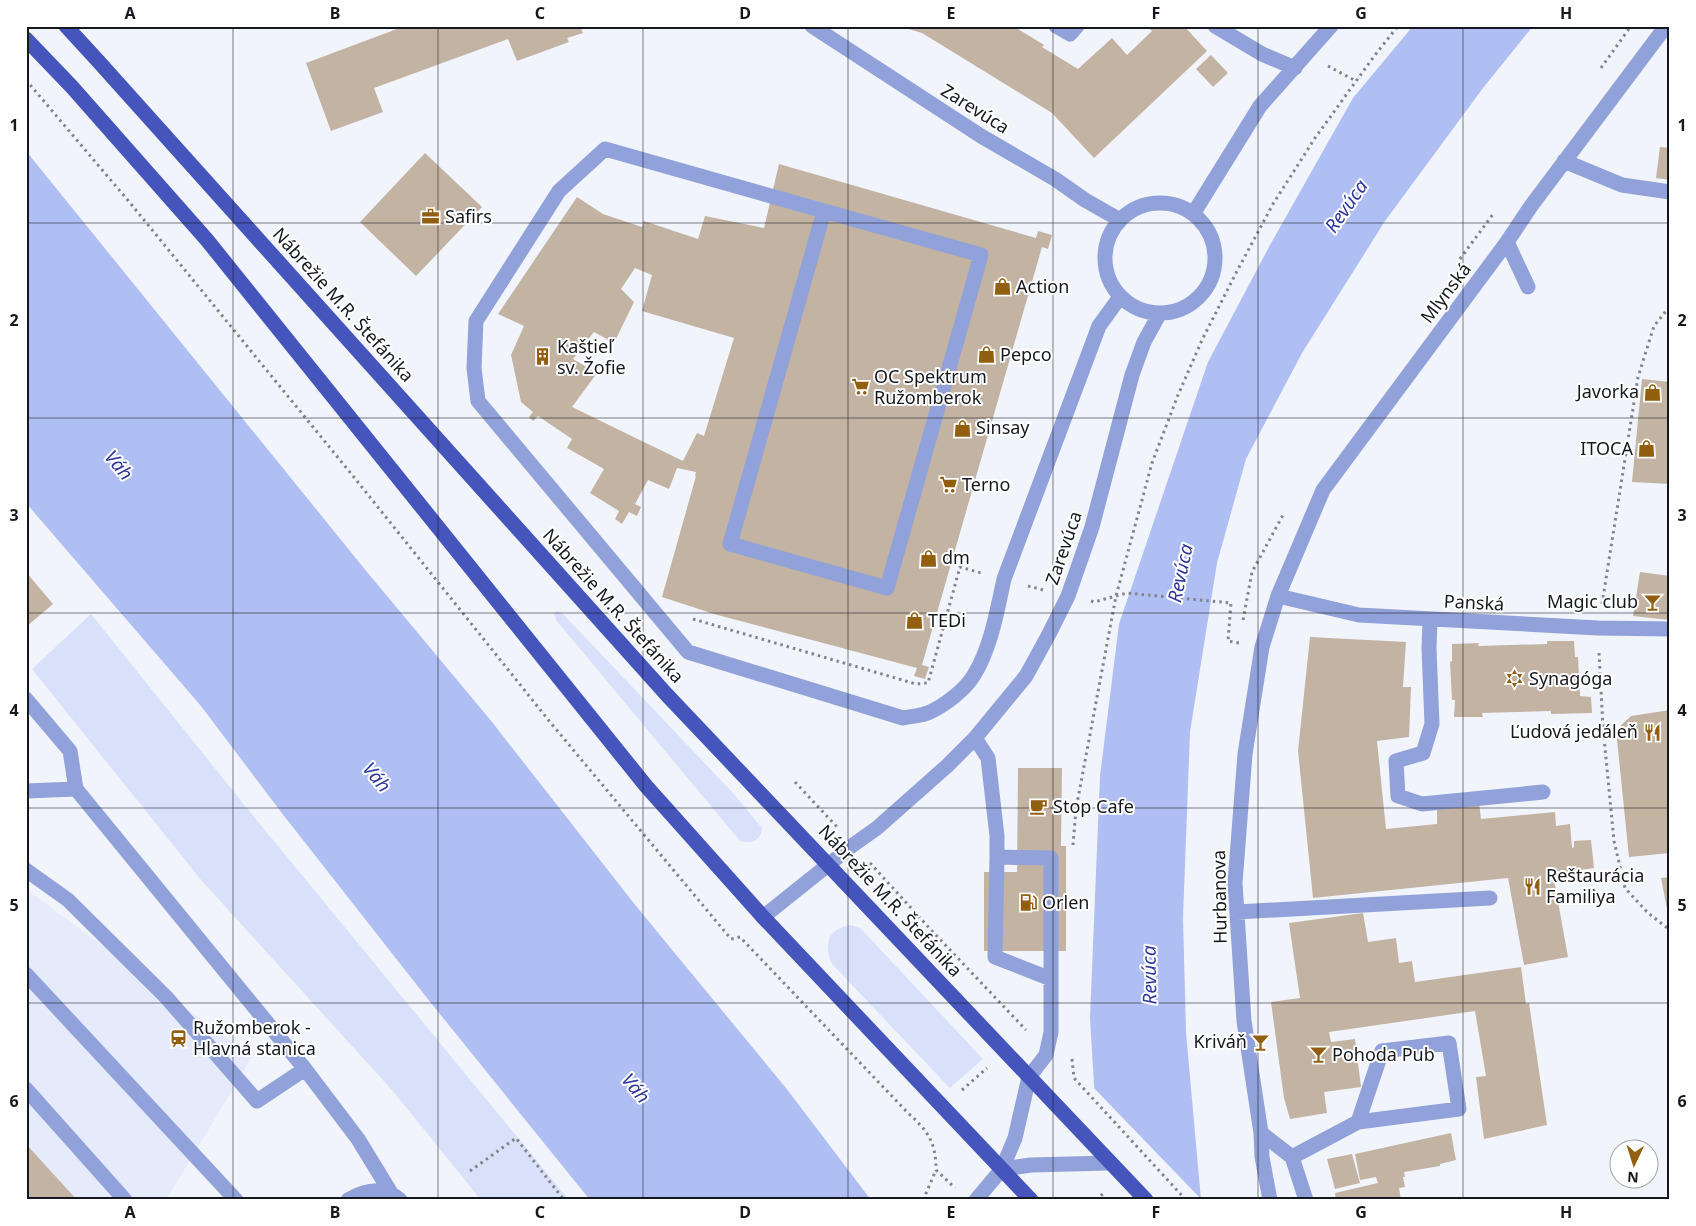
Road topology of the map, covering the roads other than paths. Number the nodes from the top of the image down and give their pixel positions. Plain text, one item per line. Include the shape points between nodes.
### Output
1 (66, 26) edge
2 (812, 26) edge
3 (1056, 26) edge
4 (1077, 26) edge
5 (1215, 26) edge
6 (1331, 26) edge
7 (1666, 26) edge
8 (26, 39) edge
9 (1295, 68) junction
10 (1564, 161) junction
11 (1670, 192) edge
12 (824, 210) junction
13 (1194, 214) junction
14 (1120, 220) junction
15 (1507, 242) junction
16 (1528, 287) dead end
17 (1120, 296) junction
18 (1160, 313) junction
19 (1278, 596) junction
20 (1430, 620) junction
21 (1670, 629) edge
22 (26, 698) edge
23 (975, 738) junction
24 (76, 789) junction
25 (26, 791) edge
26 (1543, 792) dead end
27 (997, 857) junction
28 (830, 864) junction
29 (26, 870) edge
30 (1490, 898) dead end
31 (1237, 912) junction
32 (763, 917) junction
33 (26, 974) edge
34 (1051, 979) junction
35 (305, 1069) junction
36 (1029, 1077) junction
37 (26, 1089) edge
38 (1358, 1122) junction
39 (1261, 1133) junction
40 (1292, 1157) junction
41 (1110, 1163) junction
42 (1002, 1170) junction
43 (395, 1196) edge
44 (125, 1200) edge
45 (236, 1200) edge
46 (348, 1200) edge
47 (976, 1200) edge
48 (1030, 1200) edge
49 (1146, 1200) edge
50 (1270, 1200) edge
51 (1306, 1200) edge

1 - 28 main road, Nábrežie M.R. Štefánika via 667,695
2 - 14 street, Zarevúca via 981,136
3 - 4 street via 1070,34
5 - 9 street via 1262,54
6 - 9 street
7 - 10 street, Mlynská
8 - 32 main road via 207,240 646,786
9 - 13 street via 1260,106
10 - 11 street via 1622,184
10 - 15 street, Mlynská
12 - 12 street via 730,544 887,588 981,255
12 - 17 street via 605,149 559,191 476,320 474,368 478,401 688,652 903,718 928,713 953,698 973,676 983,655 1004,579 1099,326
13 - 14 street via 1176,205 1156,203 1130,211
13 - 18 street via 1209,231 1213,242 1213,275 1202,295 1193,303 1182,309
14 - 17 street via 1106,244 1105,258 1112,286
15 - 16 street
15 - 19 street, Mlynská via 1323,490
17 - 18 street via 1132,306
18 - 23 street, Zarevúca via 1144,342 1132,375 1092,527 1068,596 1026,676
19 - 20 street, Panská via 1359,615
19 - 31 street, Hurbanova via 1262,647 1245,754 1235,883
20 - 21 street, Panská
20 - 26 street via 1432,724 1423,753 1396,761 1398,796 1422,804
22 - 24 street via 70,751
23 - 27 street via 988,758
23 - 28 street, Zarevúca via 877,828
24 - 25 street
24 - 35 street
27 - 34 street via 996,957
27 - 34 street via 1052,858
28 - 32 street, Zarevúca
28 - 36 main road, Nábrežie M.R. Štefánika
29 - 35 street via 68,900 166,996 257,1101
30 - 31 street
31 - 39 street, Hurbanova via 1244,1021
32 - 42 main road
33 - 45 street
34 - 36 street via 1051,1032 1046,1055
35 - 43 street via 358,1139
36 - 41 main road, Nábrežie M.R. Štefánika
36 - 42 street via 1015,1138
37 - 44 street
38 - 38 street via 1459,1109 1449,1043 1382,1051
38 - 40 street
39 - 40 street
39 - 50 street, Hurbanova
40 - 51 street
41 - 42 street via 1031,1165
41 - 49 main road, Nábrežie M.R. Štefánika
42 - 47 street
42 - 48 main road
43 - 46 street via 376,1191 358,1194

